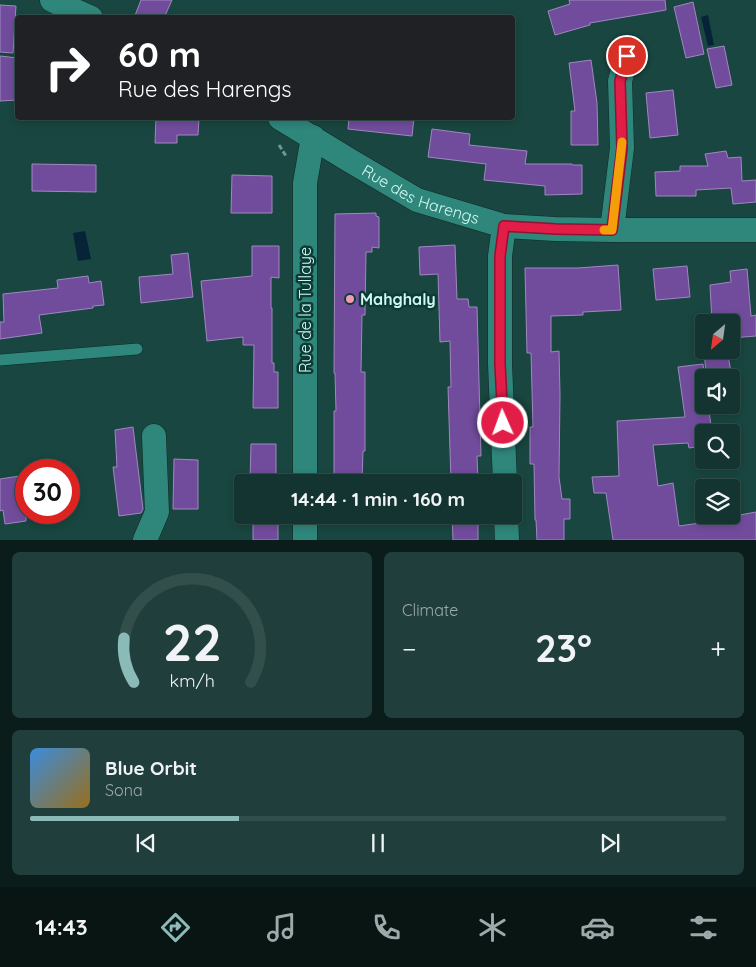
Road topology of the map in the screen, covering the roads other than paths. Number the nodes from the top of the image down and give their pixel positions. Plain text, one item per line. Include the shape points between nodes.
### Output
1 (52, 0) edge
2 (84, 15) edge
3 (627, 56) dead end
4 (278, 128) edge
5 (313, 137) junction
6 (504, 226) junction
7 (612, 230) junction
8 (756, 230) edge
9 (137, 349) dead end
10 (0, 360) edge
11 (154, 436) dead end
12 (305, 474) edge
13 (505, 474) edge
14 (305, 524) edge
15 (506, 524) edge
16 (146, 540) edge
17 (304, 540) edge
18 (507, 540) edge

1 - 2 street
3 - 7 street via 620,81 622,148
4 - 5 street, Rue des Harengs
5 - 6 street, Rue des Harengs via 418,200
5 - 12 street, Rue de la Tullaye via 305,183
6 - 7 street, Rue des Harengs
6 - 13 street via 500,256 500,344
7 - 8 street, Rue des Harengs
9 - 10 lane
11 - 16 street via 157,512
14 - 17 street
15 - 18 street

